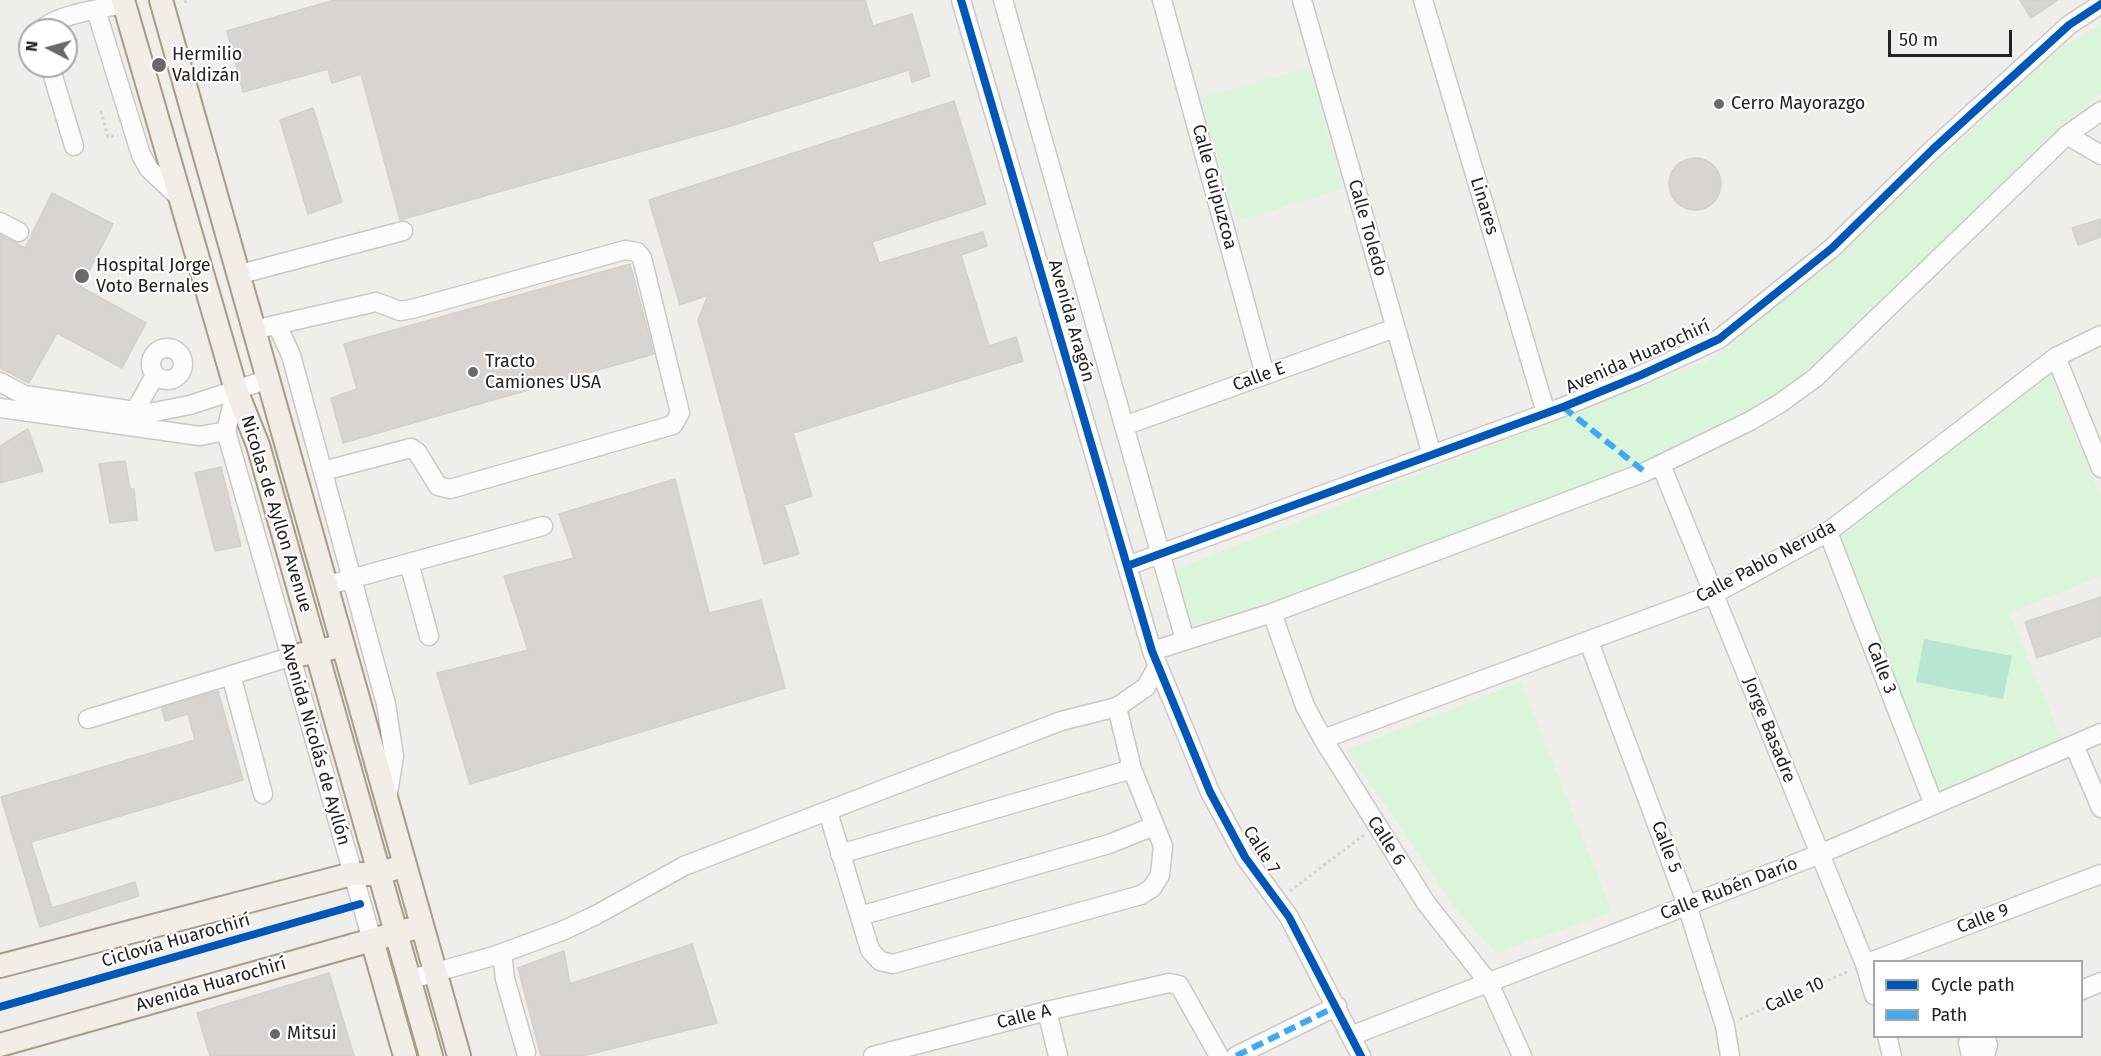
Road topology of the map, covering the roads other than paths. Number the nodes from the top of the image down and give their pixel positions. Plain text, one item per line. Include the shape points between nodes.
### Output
1 (161, 0) edge
2 (961, 0) edge
3 (1003, 0) edge
4 (1162, 0) edge
5 (1302, 0) edge
6 (1423, 0) edge
7 (123, 2) edge
8 (2101, 4) edge
9 (96, 10) junction
10 (66, 18) edge
11 (54, 78) edge
12 (2101, 111) edge
13 (2067, 135) junction
14 (74, 146) dead end
15 (2101, 155) edge
16 (181, 199) junction
17 (0, 222) edge
18 (403, 231) dead end
19 (19, 232) dead end
20 (237, 275) junction
21 (277, 325) junction
22 (1395, 328) junction
23 (253, 330) junction
24 (2101, 335) edge
25 (2056, 357) junction
26 (155, 375) dead end
27 (1265, 375) junction
28 (266, 380) junction
29 (0, 382) edge
30 (236, 390) junction
31 (0, 408) edge
32 (135, 411) junction
33 (1546, 413) junction
34 (1124, 426) junction
35 (226, 431) junction
36 (1432, 455) junction
37 (1661, 465) junction
38 (2101, 468) edge
39 (323, 471) junction
40 (543, 526) dead end
41 (1828, 532) junction
42 (1160, 554) junction
43 (409, 563) junction
44 (1127, 566) junction
45 (352, 579) junction
46 (325, 586) junction
47 (1714, 594) junction
48 (1272, 613) junction
49 (429, 636) dead end
50 (1185, 640) junction
51 (1589, 642) junction
52 (343, 646) junction
53 (317, 651) junction
54 (290, 657) junction
55 (1155, 658) junction
56 (231, 675) junction
57 (1117, 707) junction
58 (88, 719) dead end
59 (2101, 733) edge
60 (1323, 740) junction
61 (2074, 745) junction
62 (1132, 769) junction
63 (263, 794) dead end
64 (387, 799) junction
65 (1934, 805) junction
66 (2101, 808) edge
67 (828, 812) junction
68 (1154, 826) junction
69 (840, 854) junction
70 (1820, 854) junction
71 (406, 864) junction
72 (352, 873) junction
73 (379, 874) junction
74 (2101, 874) edge
75 (1688, 905) junction
76 (860, 916) junction
77 (423, 925) junction
78 (398, 933) junction
79 (372, 940) junction
80 (502, 953) junction
81 (1876, 960) edge
82 (1873, 961) edge
83 (1866, 964) junction
84 (0, 966) edge
85 (437, 972) junction
86 (411, 979) junction
87 (2101, 982) edge
88 (1489, 983) junction
89 (1873, 988) edge
90 (2083, 990) edge
91 (1337, 1006) junction
92 (1047, 1011) junction
93 (1353, 1035) junction
94 (1888, 1038) edge
95 (1974, 1038) edge
96 (1986, 1038) edge
97 (0, 1045) edge
98 (918, 1050) edge
99 (526, 1052) dead end
100 (405, 1056) edge
101 (431, 1056) edge
102 (459, 1056) edge
103 (873, 1056) edge
104 (1058, 1056) edge
105 (1218, 1056) edge
106 (1236, 1056) edge
107 (1361, 1056) edge
108 (1522, 1056) edge
109 (1730, 1056) edge
110 (1892, 1056) edge
111 (1971, 1056) edge
112 (1985, 1056) edge

1 - 20 main road, Nicolas de Ayllon Avenue
2 - 44 street, Avenida Aragón
3 - 34 street, Avenida Aragón
4 - 27 street, Calle Guipuzcoa
5 - 22 street, Calle Toledo
6 - 33 street, Linares
7 - 9 street
7 - 16 main road, Nicolas de Ayllon Avenue
8 - 33 street, Avenida Huarochirí via 2069,25 1933,148 1832,248 1719,339
9 - 10 street
9 - 16 street via 141,155 149,169
11 - 14 street
12 - 13 street
13 - 15 street
13 - 37 street via 1815,378 1770,410
16 - 30 main road, Nicolas de Ayllon Avenue
17 - 19 street
18 - 20 street
20 - 23 main road, Nicolas de Ayllon Avenue
21 - 23 street
21 - 39 street, Nicolas de Ayllon Avenue via 291,355
21 - 39 street via 376,302 400,311 412,309 625,250 637,252 642,258 680,413 673,425 450,489 438,486 411,448
22 - 27 street, Calle E
22 - 36 street, Calle Toledo
23 - 28 main road, Nicolas de Ayllon Avenue
24 - 25 street, Calle Pablo Neruda
25 - 38 street
25 - 41 street, Calle Pablo Neruda
26 - 32 street
27 - 34 street, Calle E
28 - 30 street
28 - 46 main road, Nicolas de Ayllon Avenue
29 - 32 street via 24,395
30 - 32 street via 190,405 149,413
30 - 35 street
30 - 53 main road, Nicolas de Ayllon Avenue via 258,445
31 - 35 street via 200,436
33 - 36 street, Avenida Huarochirí
34 - 42 street, Avenida Aragón
35 - 54 street, Avenida Nicolás de Ayllón
36 - 42 street, Avenida Huarochirí
37 - 47 street, Jorge Basadre
37 - 48 street
39 - 45 street, Nicolas de Ayllon Avenue
40 - 43 street
41 - 47 street, Calle Pablo Neruda
41 - 65 street, Calle 3
42 - 44 street, Avenida Huarochirí
42 - 50 street, Avenida Aragón
43 - 45 street
43 - 49 street
44 - 55 street, Avenida Aragón
45 - 46 street
45 - 64 street, Nicolas de Ayllon Avenue via 386,704 394,756
46 - 52 main road, Nicolas de Ayllon Avenue
47 - 51 street, Calle Pablo Neruda
47 - 70 street, Jorge Basadre
48 - 50 street
48 - 60 street, Calle 6 via 1305,706
50 - 55 street
51 - 60 street, Calle Pablo Neruda
51 - 75 street, Calle 5
52 - 53 main road
52 - 64 main road, Nicolas de Ayllon Avenue
53 - 54 main road
53 - 73 main road, Nicolas de Ayllon Avenue
54 - 56 street
54 - 72 street, Avenida Nicolás de Ayllón
55 - 57 street via 1146,687
55 - 91 street, Calle 7 via 1210,792 1245,857 1289,917
56 - 58 street
56 - 63 street
57 - 62 street
57 - 67 street via 1061,721
59 - 61 street, Calle Rubén Darío
60 - 88 street, Calle 6 via 1426,903
61 - 65 street, Calle Rubén Darío
61 - 66 street
62 - 68 street
62 - 69 street
64 - 71 main road, Nicolas de Ayllon Avenue
65 - 70 street, Calle Rubén Darío
67 - 69 street
67 - 80 street via 684,866 596,915
68 - 76 street via 1109,844
68 - 76 street via 1163,846 1164,861 1152,888 1141,895 893,964 880,961 870,950
69 - 76 street
70 - 75 street, Calle Rubén Darío
70 - 83 street, Jorge Basadre
71 - 73 main road
71 - 77 main road, Nicolas de Ayllon Avenue
72 - 73 main road
72 - 79 street, Avenida Nicolás de Ayllón
72 - 84 main road
73 - 78 main road, Nicolas de Ayllon Avenue
74 - 81 street, Calle 9
75 - 88 street, Calle Rubén Darío
75 - 109 street, Calle 5 via 1725,1026
77 - 78 main road, Avenida Huarochirí
77 - 85 main road, Nicolas de Ayllon Avenue
78 - 79 main road, Avenida Huarochirí
78 - 86 main road, Nicolas de Ayllon Avenue
79 - 97 main road, Avenida Huarochirí
79 - 100 main road, Avenida Nicolás de Ayllón
80 - 85 street
80 - 99 street via 505,979
82 - 83 street, Calle 9
83 - 89 street, Jorge Basadre
85 - 86 street
85 - 102 main road, Nicolas de Ayllon Avenue
86 - 101 main road, Nicolas de Ayllon Avenue
87 - 90 street
88 - 93 street, Calle Rubén Darío
88 - 108 street, Calle 6
91 - 93 street, Calle 7
91 - 106 street
92 - 98 street, Calle A
92 - 104 street
92 - 105 street, Calle A via 1175,983
93 - 107 street, Calle 7
94 - 110 street
95 - 111 street via 1968,1043
96 - 112 street
98 - 103 street, Calle A

